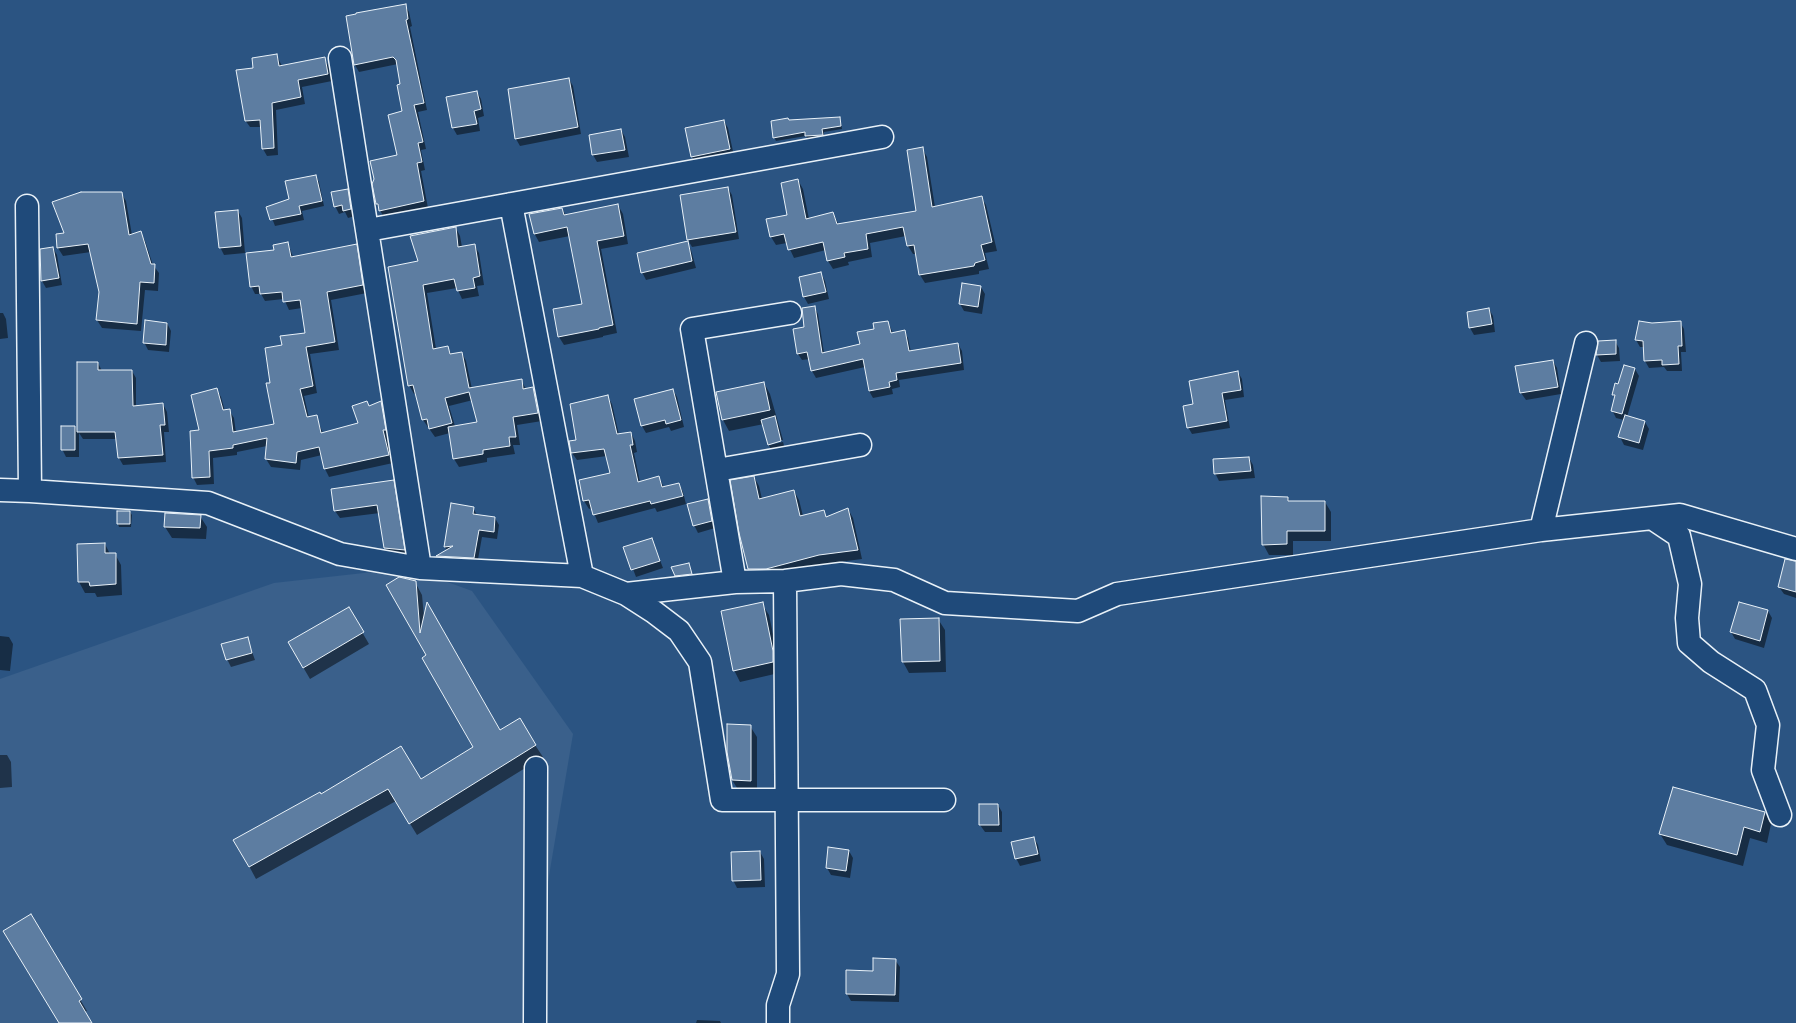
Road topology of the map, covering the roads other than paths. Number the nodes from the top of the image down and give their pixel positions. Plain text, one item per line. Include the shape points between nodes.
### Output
1 (340, 58) dead end
2 (882, 137) dead end
3 (511, 204) junction
4 (27, 206) dead end
5 (368, 230) junction
6 (790, 313) dead end
7 (1586, 343) dead end
8 (860, 445) dead end
9 (716, 470) junction
10 (0, 490) edge
11 (30, 491) junction
12 (1652, 518) junction
13 (1540, 530) junction
14 (1796, 549) edge
15 (420, 568) junction
16 (582, 576) junction
17 (785, 581) junction
18 (735, 582) junction
19 (626, 594) junction
20 (536, 768) dead end
21 (786, 800) junction
22 (944, 800) dead end
23 (1780, 815) dead end
24 (535, 1023) edge
25 (778, 1023) edge

1 - 5 street
2 - 3 street
3 - 5 street
3 - 16 street
4 - 11 street
5 - 15 street
6 - 9 street via 692,329
7 - 13 street
8 - 9 street
9 - 18 street
10 - 11 street
11 - 15 street via 208,504 340,554
12 - 13 street
12 - 14 street via 1680,515
12 - 23 street via 1679,536 1690,584 1687,618 1690,643 1711,662 1755,690 1768,725 1763,770
13 - 17 street via 1117,594 1078,611 945,603 894,580 841,574
15 - 16 street
16 - 19 street
17 - 18 street
17 - 21 street
18 - 19 street
19 - 21 street via 679,631 700,662 722,800
20 - 24 street
21 - 22 street
21 - 25 street via 788,974 778,1004

